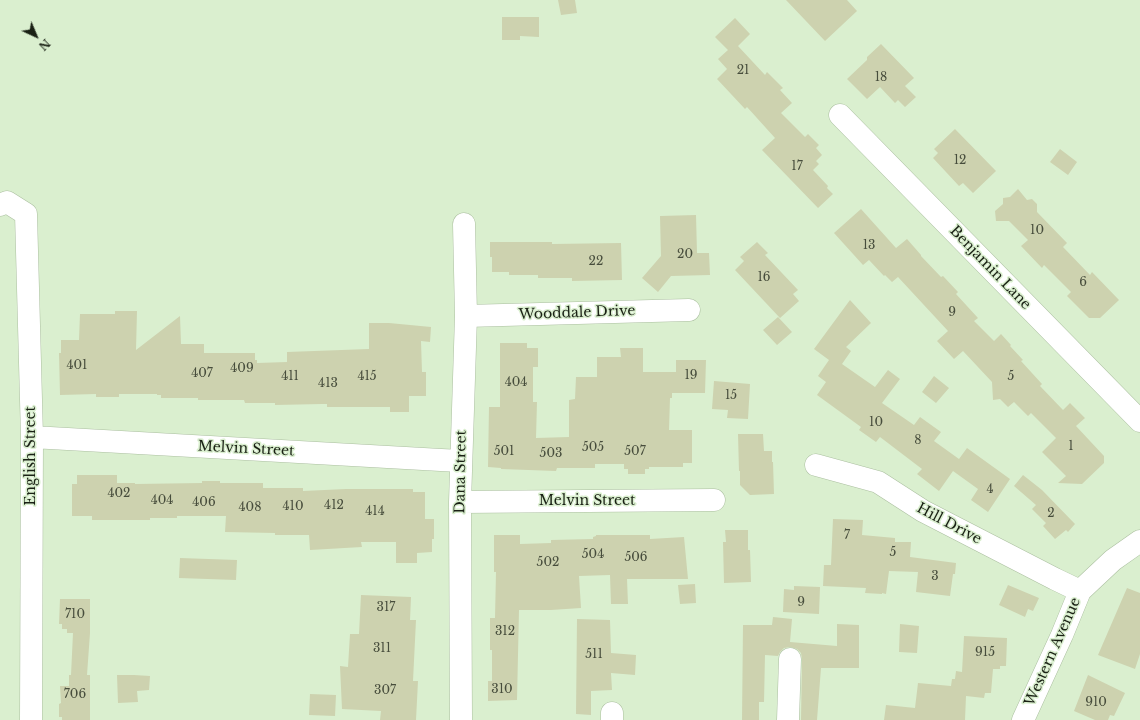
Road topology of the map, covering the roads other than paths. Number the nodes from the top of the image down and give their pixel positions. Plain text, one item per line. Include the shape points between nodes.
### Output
1 (840, 115) dead end
2 (4, 203) edge
3 (464, 224) dead end
4 (689, 310) dead end
5 (466, 316) junction
6 (1140, 421) edge
7 (32, 438) junction
8 (461, 461) junction
9 (816, 465) dead end
10 (714, 500) dead end
11 (460, 502) junction
12 (1140, 541) edge
13 (1080, 591) junction
14 (790, 659) dead end
15 (31, 720) edge
16 (461, 720) edge
17 (788, 720) edge
18 (1023, 720) edge

1 - 6 street, Benjamin Lane
2 - 7 street, English Street via 26,214
3 - 5 street, Dana Street
4 - 5 street, Wooddale Drive
5 - 8 street, Dana Street
7 - 8 street, Melvin Street
7 - 15 street, English Street
8 - 11 street, Dana Street
9 - 13 street, Hill Drive via 878,482 923,511
10 - 11 street, Melvin Street
11 - 16 street, Dana Street
12 - 13 street, Western Avenue via 1113,560
13 - 18 street, Western Avenue
14 - 17 street

